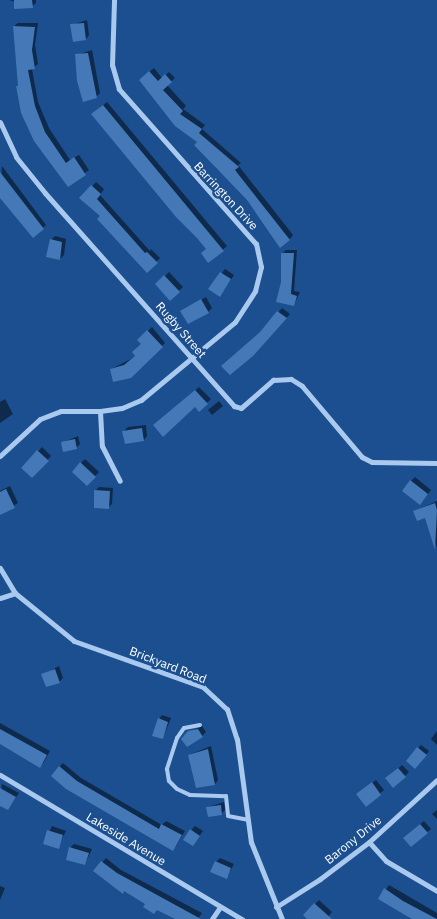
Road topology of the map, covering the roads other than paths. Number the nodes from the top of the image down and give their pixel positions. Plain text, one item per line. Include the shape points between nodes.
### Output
1 (114, 0) edge
2 (0, 122) edge
3 (193, 358) junction
4 (100, 411) junction
5 (0, 456) edge
6 (437, 463) edge
7 (120, 481) dead end
8 (0, 568) edge
9 (15, 593) junction
10 (0, 598) edge
11 (200, 725) dead end
12 (0, 775) edge
13 (437, 780) edge
14 (248, 820) junction
15 (369, 842) junction
16 (437, 891) edge
17 (220, 907) junction
18 (276, 907) junction
19 (212, 919) edge
20 (242, 919) edge
21 (282, 919) edge

1 - 3 street, Barrington Drive via 112,65 119,89 256,244 260,267 254,291 235,322
2 - 3 street, Rugby Street via 16,157 39,186
3 - 4 street, Barrington Drive via 141,400 122,408
3 - 6 street, Rugby Street via 234,406 241,408 274,380 291,378 302,386 362,457 372,462
4 - 5 street, Barrington Drive via 61,411 40,419
4 - 7 street via 102,446
8 - 9 street, Brickyard Road
9 - 10 street
9 - 14 street, Brickyard Road via 74,641 202,687 227,709 237,739
11 - 14 lane via 184,728 177,738 167,769 169,780 190,795 220,793 226,796 228,816
12 - 17 street, Lakeside Avenue
13 - 15 street, Barony Drive
14 - 18 street, Brickyard Road via 251,842
15 - 16 street via 386,861
15 - 18 street, Barony Drive
17 - 19 street
17 - 20 street, Lakeside Avenue
18 - 21 street, Brickyard Road

